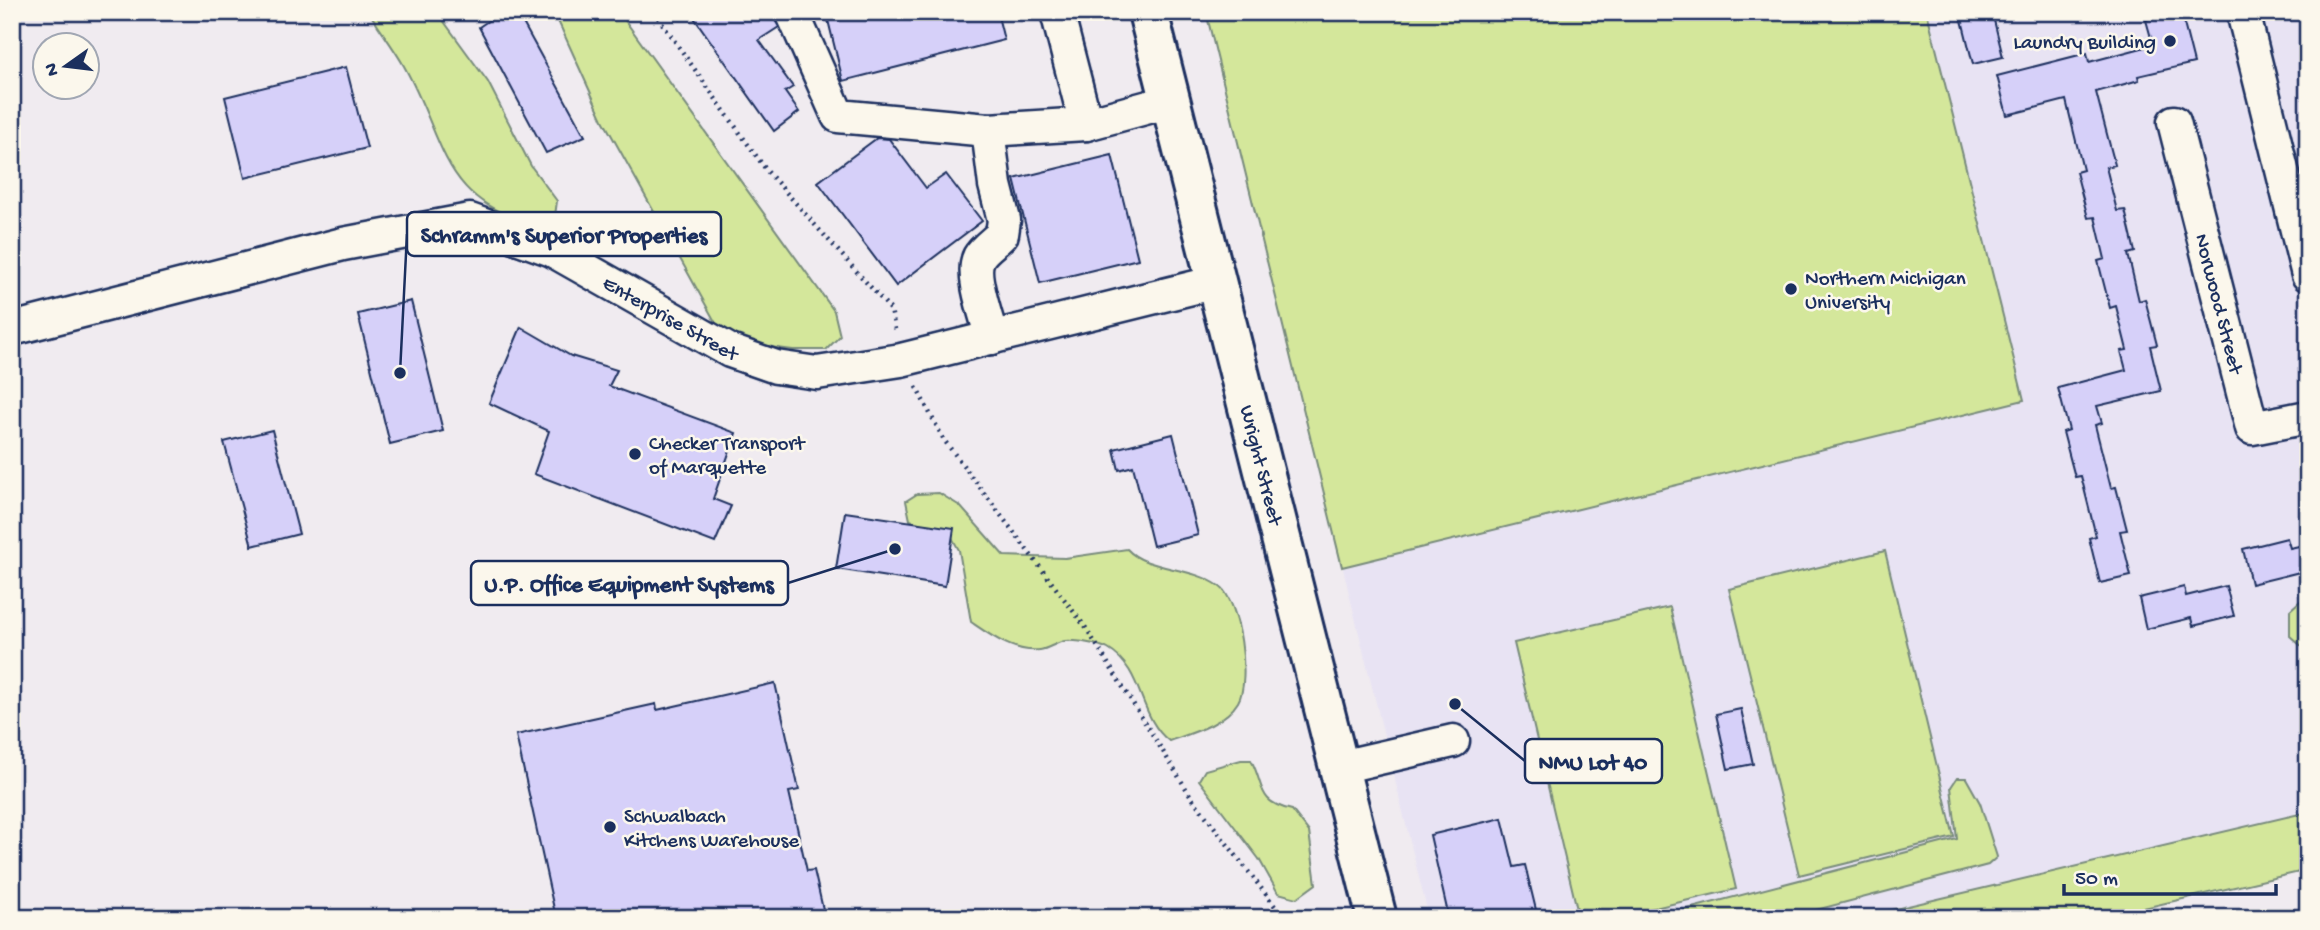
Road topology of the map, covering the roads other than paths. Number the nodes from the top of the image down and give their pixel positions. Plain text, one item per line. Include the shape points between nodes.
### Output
1 (792, 12) edge
2 (1057, 12) edge
3 (1148, 12) edge
4 (2243, 12) edge
5 (1171, 102) junction
6 (2174, 122) dead end
7 (1086, 124) junction
8 (988, 131) junction
9 (2308, 275) edge
10 (1216, 282) junction
11 (12, 329) edge
12 (992, 338) junction
13 (2308, 417) edge
14 (1453, 741) dead end
15 (1339, 767) junction
16 (1377, 918) edge

1 - 8 street via 838,116
2 - 7 street
3 - 5 main road, Wright Street
4 - 9 street
5 - 7 street
5 - 10 main road, Wright Street
6 - 13 street, Norwood Street via 2252,428
7 - 8 street
8 - 12 street via 1004,220 1002,234 977,264
10 - 12 street, Enterprise Street
10 - 15 main road, Wright Street
11 - 12 street, Enterprise Street via 343,244 470,220 552,250 730,351 776,367 817,373 901,360
14 - 15 street
15 - 16 main road, Wright Street

